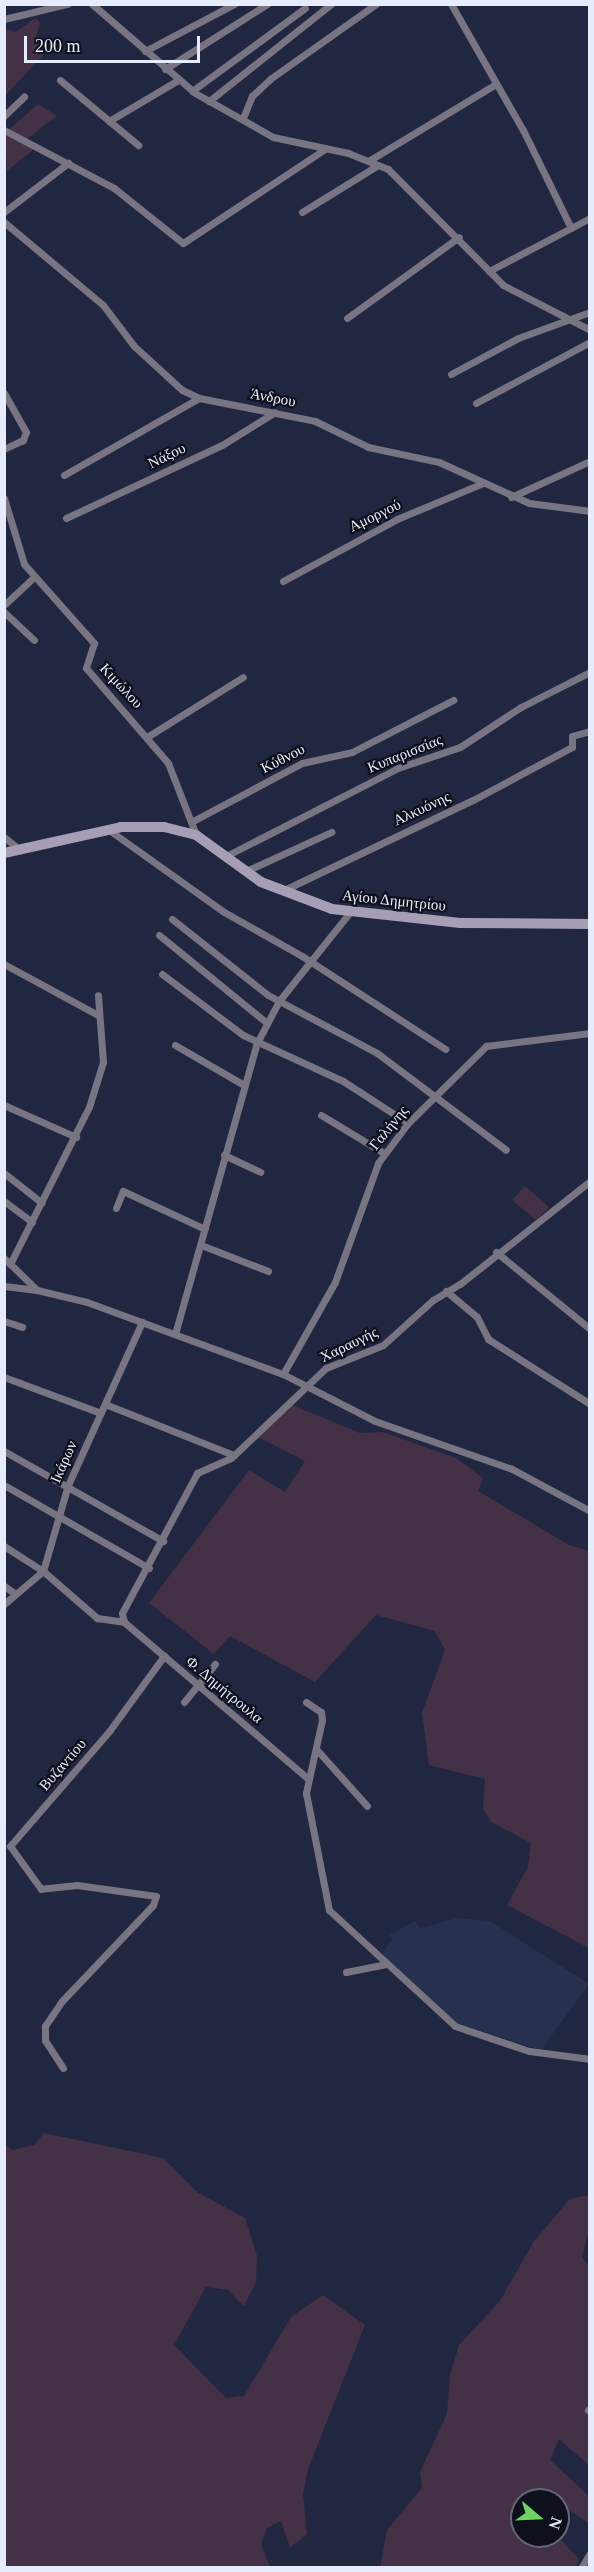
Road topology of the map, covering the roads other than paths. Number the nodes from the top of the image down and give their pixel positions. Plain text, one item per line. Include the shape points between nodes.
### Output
1 (67, 4) edge
2 (92, 4) edge
3 (234, 4) edge
4 (267, 4) edge
5 (331, 4) edge
6 (376, 4) edge
7 (451, 4) edge
8 (305, 9) dead end
9 (4, 19) edge
10 (145, 51) junction
11 (165, 69) junction
12 (60, 80) dead end
13 (178, 80) junction
14 (496, 84) junction
15 (192, 91) junction
16 (24, 97) dead end
17 (209, 101) junction
18 (4, 116) edge
19 (243, 118) junction
20 (109, 121) junction
21 (4, 130) edge
22 (138, 145) dead end
23 (324, 149) junction
24 (370, 160) junction
25 (68, 163) junction
26 (378, 165) junction
27 (4, 212) edge
28 (302, 212) dead end
29 (590, 218) edge
30 (4, 222) edge
31 (572, 228) junction
32 (459, 237) junction
33 (489, 271) junction
34 (590, 312) edge
35 (347, 318) dead end
36 (565, 319) junction
37 (590, 330) edge
38 (590, 342) edge
39 (451, 374) dead end
40 (4, 393) edge
41 (199, 398) junction
42 (476, 403) dead end
43 (275, 412) junction
44 (4, 449) edge
45 (590, 460) edge
46 (64, 474) dead end
47 (483, 483) junction
48 (511, 497) junction
49 (4, 498) edge
50 (590, 511) edge
51 (66, 518) dead end
52 (34, 577) junction
53 (283, 580) dead end
54 (4, 605) edge
55 (4, 612) edge
56 (34, 640) dead end
57 (590, 672) edge
58 (243, 678) dead end
59 (453, 700) dead end
60 (590, 731) edge
61 (147, 737) junction
62 (192, 821) junction
63 (109, 830) junction
64 (331, 832) dead end
65 (196, 835) junction
66 (4, 837) edge
67 (21, 852) junction
68 (4, 853) edge
69 (228, 855) junction
70 (246, 871) junction
71 (282, 892) junction
72 (350, 912) junction
73 (172, 919) dead end
74 (590, 924) edge
75 (159, 935) dead end
76 (313, 963) junction
77 (4, 964) edge
78 (162, 974) dead end
79 (98, 995) dead end
80 (279, 1001) junction
81 (98, 1015) junction
82 (267, 1023) junction
83 (590, 1033) edge
84 (257, 1043) junction
85 (175, 1045) dead end
86 (445, 1049) dead end
87 (244, 1085) junction
88 (435, 1095) junction
89 (4, 1105) edge
90 (321, 1115) dead end
91 (408, 1123) junction
92 (76, 1137) junction
93 (506, 1150) dead end
94 (384, 1153) junction
95 (224, 1155) junction
96 (260, 1172) dead end
97 (4, 1173) edge
98 (590, 1181) edge
99 (4, 1201) edge
100 (42, 1203) junction
101 (116, 1208) dead end
102 (32, 1222) junction
103 (205, 1229) junction
104 (201, 1245) junction
105 (496, 1252) junction
106 (7, 1261) edge
107 (268, 1271) dead end
108 (4, 1286) edge
109 (37, 1290) junction
110 (446, 1291) junction
111 (4, 1321) edge
112 (142, 1322) junction
113 (22, 1327) dead end
114 (590, 1329) edge
115 (176, 1334) junction
116 (283, 1374) junction
117 (4, 1377) edge
118 (306, 1385) junction
119 (105, 1404) junction
120 (590, 1404) edge
121 (101, 1413) junction
122 (4, 1451) edge
123 (234, 1455) junction
124 (4, 1485) edge
125 (68, 1485) junction
126 (590, 1510) edge
127 (58, 1514) junction
128 (163, 1541) junction
129 (4, 1546) edge
130 (149, 1568) junction
131 (43, 1571) junction
132 (4, 1586) edge
133 (16, 1594) junction
134 (4, 1604) edge
135 (124, 1622) junction
136 (164, 1656) junction
137 (215, 1664) dead end
138 (198, 1686) junction
139 (184, 1702) dead end
140 (306, 1702) dead end
141 (317, 1750) junction
142 (307, 1778) junction
143 (368, 1806) dead end
144 (386, 1964) junction
145 (346, 1972) dead end
146 (590, 2059) edge
147 (63, 2068) dead end
148 (590, 2553) edge
149 (582, 2568) edge

1 - 9 street
2 - 10 street
3 - 10 street
4 - 11 street
5 - 17 street
6 - 19 street via 270,79 252,96
7 - 14 street
8 - 15 street
10 - 11 street
11 - 13 street
12 - 20 street
13 - 15 street
13 - 20 street
14 - 24 street
14 - 31 street
15 - 17 street
16 - 18 street
17 - 19 street
19 - 23 street via 274,138
20 - 22 street
21 - 25 street
23 - 24 street
23 - 25 street via 183,243 114,188
24 - 26 street
25 - 27 street
26 - 28 street
26 - 32 street
29 - 31 street
30 - 41 street, Άνδρου via 103,305 165,379
31 - 33 street
32 - 33 street
32 - 35 street
33 - 36 street via 523,299
34 - 36 street
36 - 37 street
36 - 39 street
38 - 42 street
40 - 44 street via 26,432 23,440
41 - 43 street, Άνδρου
41 - 46 street
43 - 47 street, Άνδρου via 315,421 368,447 439,462
43 - 51 street, Νάξου via 222,445
45 - 48 street
47 - 48 street, Άνδρου
47 - 53 street, Αμοργού via 397,519
48 - 50 street, Άνδρου
49 - 52 street, Κιμώλου via 24,564
52 - 54 street
52 - 61 street, Κιμώλου via 94,643 86,668
55 - 56 street
57 - 69 street, Κυπαρισσίας via 521,707 460,747 398,768
58 - 61 street
59 - 62 street, Κύθνου via 352,752 302,763
60 - 71 street, Αλκυόνης via 572,736 572,747 473,800
61 - 62 street, Κιμώλου via 168,763
62 - 65 street, Κιμώλου
63 - 65 street, Αγίου Δημητρίου via 143,825
63 - 67 street, Αγίου Δημητρίου
63 - 76 street via 224,912
64 - 70 street
65 - 69 street, Αγίου Δημητρίου
66 - 67 street
67 - 68 street, Αγίου Δημητρίου
69 - 70 street, Αγίου Δημητρίου
70 - 71 street, Αγίου Δημητρίου
71 - 72 street, Αγίου Δημητρίου
72 - 74 street, Αγίου Δημητρίου via 460,923
72 - 76 street
73 - 80 street
75 - 82 street
76 - 80 street
76 - 86 street
77 - 81 street
78 - 84 street
79 - 81 street
80 - 82 street
80 - 88 street via 377,1053
81 - 92 street via 103,1062
82 - 84 street
83 - 88 street, Γαλήνης via 496,1042
84 - 87 street
84 - 91 street via 343,1082
85 - 87 street
87 - 95 street
88 - 91 street, Γαλήνης
88 - 93 street
89 - 92 street
90 - 94 street
91 - 94 street, Γαλήνης
92 - 100 street
94 - 116 street, Γαλήνης via 335,1282
95 - 96 street
95 - 103 street
97 - 100 street
98 - 105 street, Χαραυγής
99 - 102 street
100 - 102 street
101 - 103 street via 123,1191
102 - 106 street
103 - 104 street
104 - 107 street
104 - 115 street
105 - 110 street, Χαραυγής
105 - 114 street
106 - 109 street
108 - 109 street
109 - 112 street
110 - 118 street, Χαραυγής via 383,1345 326,1368
110 - 120 street via 477,1317 488,1339
111 - 113 street
112 - 115 street
112 - 119 street, Ικάρων
115 - 116 street
116 - 118 street
117 - 121 street
118 - 123 street, Χαραυγής
118 - 126 street via 375,1421 512,1469
119 - 121 street, Ικάρων
119 - 123 street
121 - 125 street, Ικάρων
122 - 125 street
123 - 128 street, Χαραυγής via 207,1466 190,1480
124 - 127 street
125 - 127 street, Ικάρων
125 - 128 street
127 - 130 street
127 - 131 street, Ικάρων
128 - 130 street, Χαραυγής
129 - 131 street
130 - 135 street, Χαραυγής via 122,1613
131 - 133 street
131 - 135 street via 97,1618
132 - 133 street
133 - 134 street
135 - 136 street, Φ. Δημήτρουλα
136 - 138 street, Φ. Δημήτρουλα
136 - 147 street, Βυζαντίου via 110,1731 10,1846 40,1888 77,1885 156,1896 153,1905 62,2001 45,2026 45,2040
137 - 138 street
138 - 139 street
138 - 142 street, Φ. Δημήτρουλα
140 - 141 street via 321,1712
141 - 142 street
141 - 143 street
142 - 144 street via 306,1793 326,1904
144 - 145 street
144 - 146 street via 455,2026 470,2033 529,2051
148 - 149 street

